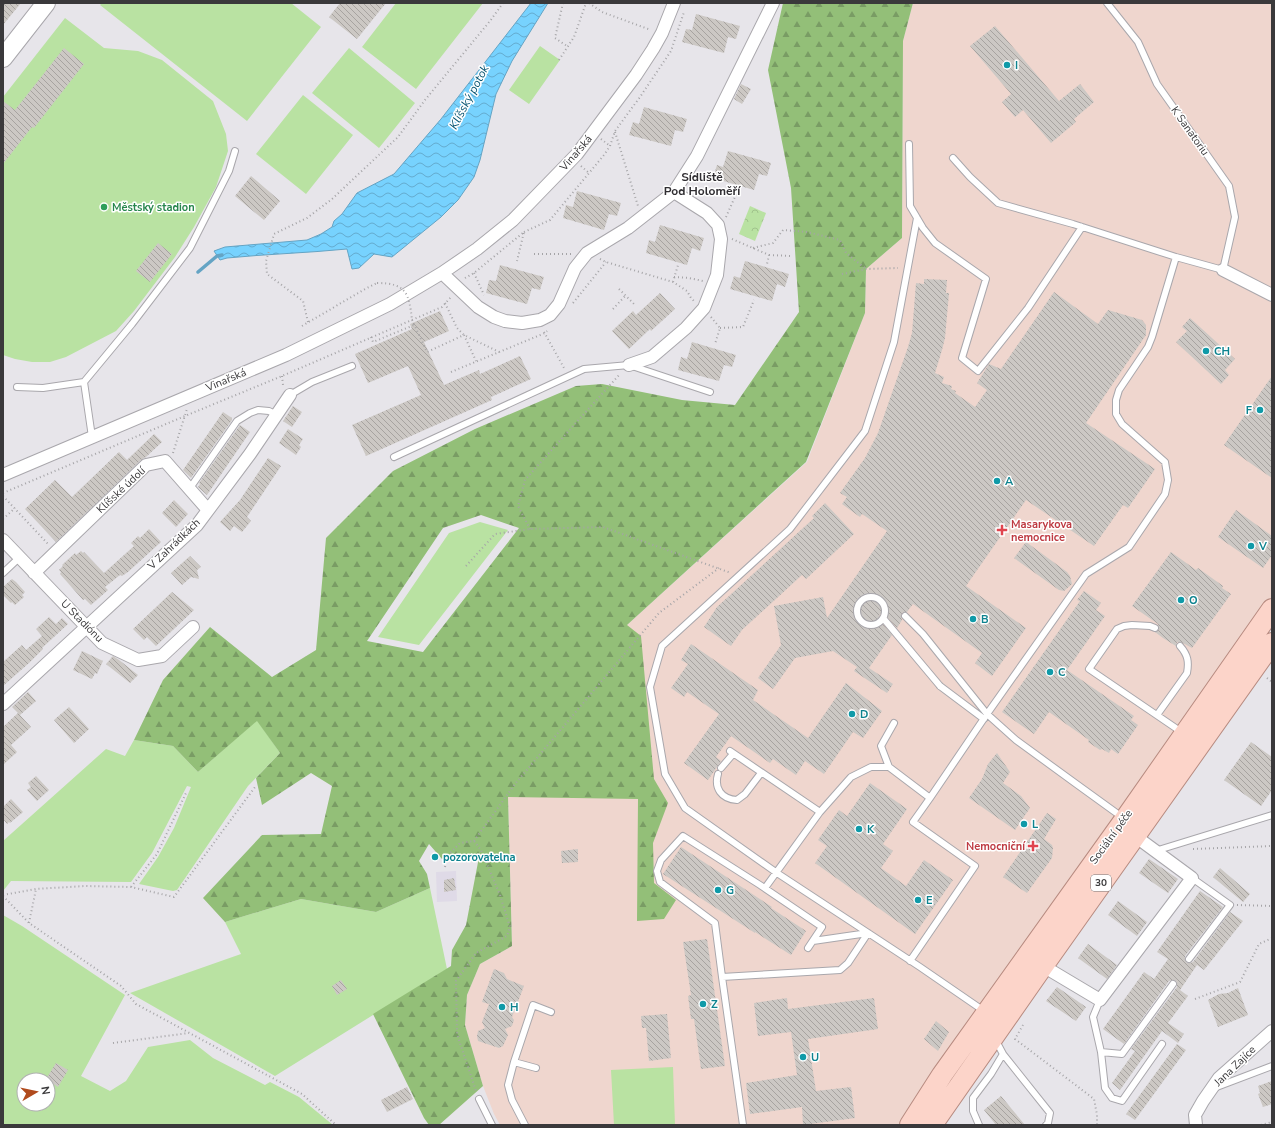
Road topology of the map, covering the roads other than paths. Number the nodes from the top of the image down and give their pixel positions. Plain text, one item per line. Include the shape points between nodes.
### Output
1 (46, 3) edge
2 (674, 3) edge
3 (773, 3) edge
4 (1107, 3) edge
5 (3, 58) edge
6 (909, 144) dead end
7 (235, 151) dead end
8 (953, 158) dead end
9 (674, 192) junction
10 (917, 218) junction
11 (1082, 227) junction
12 (1176, 257) junction
13 (1223, 270) junction
14 (442, 273) junction
15 (1272, 296) edge
16 (629, 365) junction
17 (352, 366) dead end
18 (84, 382) junction
19 (17, 388) dead end
20 (710, 392) dead end
21 (290, 395) joint
22 (277, 415) junction
23 (92, 437) junction
24 (394, 457) dead end
25 (3, 475) edge
26 (190, 488) junction
27 (208, 510) junction
28 (3, 540) edge
29 (20, 557) junction
30 (3, 573) edge
31 (34, 573) junction
32 (1272, 609) edge
33 (905, 616) dead end
34 (883, 618) junction
35 (87, 627) junction
36 (193, 627) dead end
37 (1155, 628) dead end
38 (1272, 643) edge
39 (1180, 646) dead end
40 (3, 704) edge
41 (985, 716) junction
42 (1158, 716) junction
43 (894, 723) dead end
44 (1184, 734) junction
45 (889, 767) junction
46 (761, 772) junction
47 (930, 798) junction
48 (820, 812) junction
49 (1272, 814) edge
50 (1133, 827) junction
51 (1155, 851) junction
52 (777, 873) junction
53 (1192, 878) junction
54 (765, 888) junction
55 (868, 933) junction
56 (813, 942) junction
57 (808, 948) dead end
58 (1189, 959) dead end
59 (910, 961) junction
60 (1043, 966) junction
61 (722, 977) junction
62 (1173, 984) dead end
63 (1100, 1000) junction
64 (551, 1012) dead end
65 (987, 1013) junction
66 (1270, 1035) edge
67 (994, 1036) junction
68 (1162, 1044) dead end
69 (1101, 1052) junction
70 (1003, 1054) junction
71 (514, 1062) junction
72 (1272, 1066) edge
73 (536, 1068) dead end
74 (1211, 1089) junction
75 (478, 1099) road end
76 (492, 1125) edge
77 (524, 1125) edge
78 (743, 1125) edge
79 (910, 1125) edge
80 (932, 1125) edge
81 (979, 1125) edge
82 (1046, 1125) edge
83 (1196, 1125) edge

1 - 5 street
2 - 14 street, Vinařská via 662,34 636,75 577,154 513,220
3 - 9 street via 697,156
4 - 13 lane, K Sanatoriu via 1138,42 1157,84 1229,186 1235,218
6 - 10 lane via 910,206
7 - 18 lane via 229,171 190,248
8 - 11 lane via 998,203
9 - 14 street via 628,228 587,252 575,268 559,304 550,315 540,320 522,323 505,321 490,314 478,308
9 - 16 street via 707,213 718,226 722,239 717,275 704,308 686,328 652,356
10 - 11 lane via 935,243 986,279 962,358 978,371 1028,308
10 - 52 lane via 894,342 865,431 790,529 662,646 650,687 666,774 685,808
11 - 12 lane
12 - 13 lane
12 - 41 lane via 1148,347 1119,390 1116,400 1116,414 1122,424 1165,462 1168,480 1165,494 1129,547 1086,574
13 - 15 street
14 - 23 street, Vinařská via 390,304 286,355
16 - 20 lane
16 - 24 lane via 584,369
17 - 21 lane, V Zahrádkách via 312,382
18 - 19 lane via 43,388
18 - 23 lane
21 - 22 street, V Zahrádkách
22 - 26 lane via 258,410 237,421
22 - 27 street, V Zahrádkách
23 - 25 street, Vinařská
26 - 27 street
26 - 31 street, Klíšské údolí via 165,461 146,465
27 - 35 street, V Zahrádkách via 197,525
28 - 29 street, U Stadiónu
29 - 30 lane
29 - 31 street, U Stadiónu
31 - 35 street, U Stadiónu
32 - 44 main road, Sociální péče / 30
33 - 41 lane via 923,634
34 - 34 lane, bridge via 884,607 877,598 869,597 859,604 857,614 863,622 869,625 876,624
34 - 41 lane, bridge via 940,686
35 - 36 street, U Stadiónu via 102,642 138,660 162,656
35 - 40 street, V Zahrádkách
37 - 42 lane via 1132,625 1117,629 1089,669
38 - 50 main road, Sociální péče / 30
39 - 42 lane via 1188,657 1187,673
41 - 47 lane
41 - 50 lane
42 - 44 lane
43 - 45 lane via 881,746
44 - 50 main road, Sociální péče / 30
45 - 47 lane
45 - 48 lane via 871,767 851,777
46 - 46 lane via 745,794 736,800 730,800 717,786 720,771 732,752
46 - 48 lane
47 - 59 lane via 913,822 976,866
48 - 52 lane
49 - 51 lane
50 - 51 street, Sociální péče
50 - 60 main road, Sociální péče / 30
50 - 65 main road, Sociální péče / 30
51 - 53 street, Sociální péče
52 - 54 lane
52 - 55 lane
53 - 58 lane via 1230,905
53 - 63 street
54 - 56 lane via 822,927
54 - 61 lane via 682,836 661,860 657,871 660,882 715,923
55 - 56 lane
55 - 59 lane
55 - 61 lane via 848,963 840,970
56 - 57 lane
59 - 65 lane
60 - 63 street
60 - 67 main road, Sociální péče / 30
61 - 78 lane
62 - 69 lane via 1122,1054
63 - 69 lane via 1093,1017
64 - 71 lane via 533,1005
65 - 79 main road, Sociální péče / 30
66 - 74 street, Jana Zajíce via 1219,1078
67 - 70 lane
67 - 80 main road, Sociální péče / 30
68 - 69 lane via 1122,1101 1112,1098 1105,1088
70 - 81 lane via 973,1098 973,1111
70 - 82 lane via 1050,1113
71 - 73 lane
71 - 77 lane via 508,1085
72 - 74 lane
74 - 83 street, Jana Zajíce via 1195,1115
75 - 76 lane

